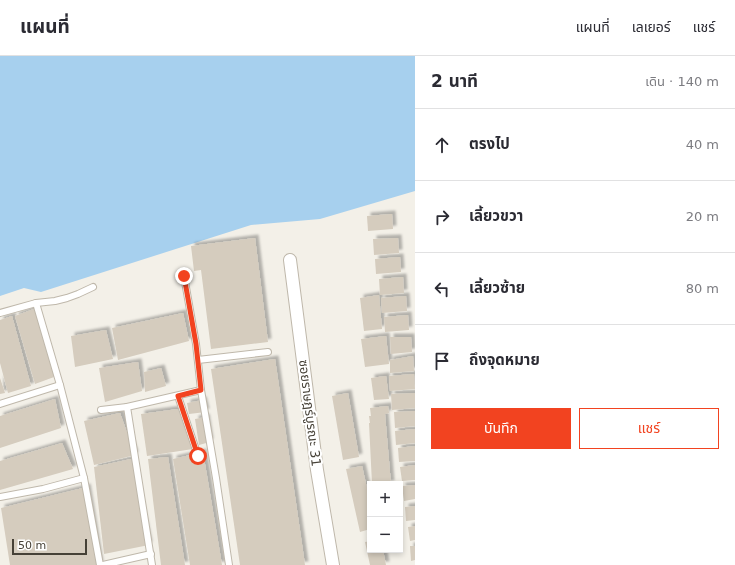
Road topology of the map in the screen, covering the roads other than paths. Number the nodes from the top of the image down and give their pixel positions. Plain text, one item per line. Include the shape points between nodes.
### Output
1 (290, 260) dead end
2 (184, 276) dead end
3 (93, 287) dead end
4 (36, 303) junction
5 (0, 313) edge
6 (268, 352) dead end
7 (198, 360) junction
8 (60, 384) junction
9 (201, 390) junction
10 (178, 396) junction
11 (0, 404) edge
12 (127, 407) junction
13 (101, 410) dead end
14 (198, 456) dead end
15 (84, 478) junction
16 (0, 497) edge
17 (151, 554) junction
18 (100, 565) edge
19 (103, 565) edge
20 (152, 565) edge
21 (229, 565) edge
22 (332, 565) edge

1 - 22 street, ซอยราษฎร์บูรณะ 31
2 - 7 lane
3 - 4 lane via 67,298
4 - 5 lane
4 - 8 lane
6 - 7 lane
7 - 9 lane
8 - 11 lane
8 - 15 lane
9 - 10 lane
9 - 21 lane
10 - 12 lane
10 - 14 lane
12 - 13 lane
12 - 17 lane
15 - 16 lane
15 - 18 lane
17 - 19 lane
17 - 20 lane

